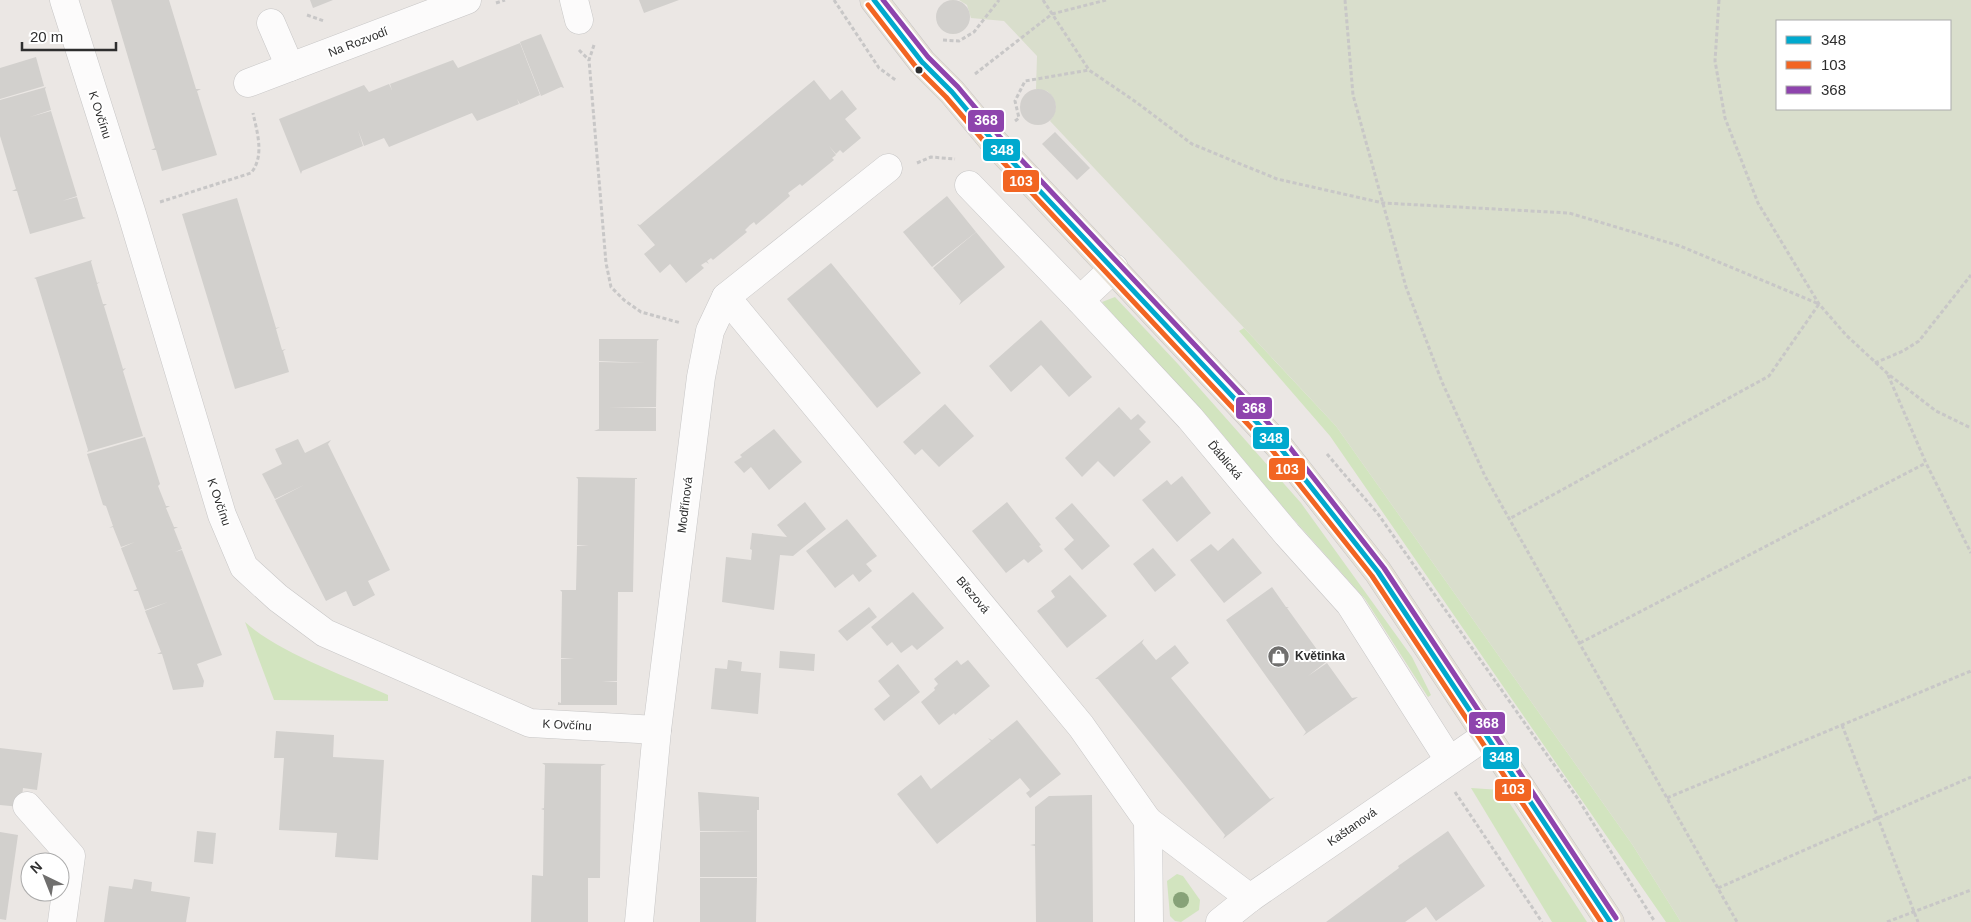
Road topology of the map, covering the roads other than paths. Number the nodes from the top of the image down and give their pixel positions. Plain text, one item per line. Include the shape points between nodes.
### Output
1 (64, 0) edge
2 (467, 0) edge
3 (874, 0) edge
4 (271, 23) dead end
5 (290, 67) junction
6 (248, 83) road end
7 (888, 168) road end
8 (969, 185) road end
9 (1114, 268) junction
10 (726, 297) junction
11 (1080, 300) junction
12 (657, 730) junction
13 (1487, 735) junction
14 (1444, 763) junction
15 (27, 806) dead end
16 (1148, 821) junction
17 (1250, 898) junction
18 (62, 922) edge
19 (639, 922) edge
20 (1150, 922) edge
21 (1220, 922) edge
22 (1610, 922) edge

1 - 12 street, K Ovčínu via 222,515 244,566 278,598 325,633 530,723
2 - 5 street, Na Rozvodí
3 - 9 main road via 922,62
4 - 5 street
5 - 6 street, Na Rozvodí
7 - 10 street, Modřínová
8 - 11 street, Ďáblická
9 - 11 street
9 - 13 main road via 1278,445 1378,572
10 - 12 street, Modřínová via 710,331 701,377
10 - 16 street, Březová via 1081,726
11 - 14 street, Ďáblická via 1190,418 1350,604
12 - 19 street, Modřínová
13 - 14 street, Kaštanová
13 - 22 main road
14 - 17 street, Kaštanová
15 - 18 street via 71,856
16 - 17 street, Březová
16 - 20 street
17 - 21 street, Kaštanová

